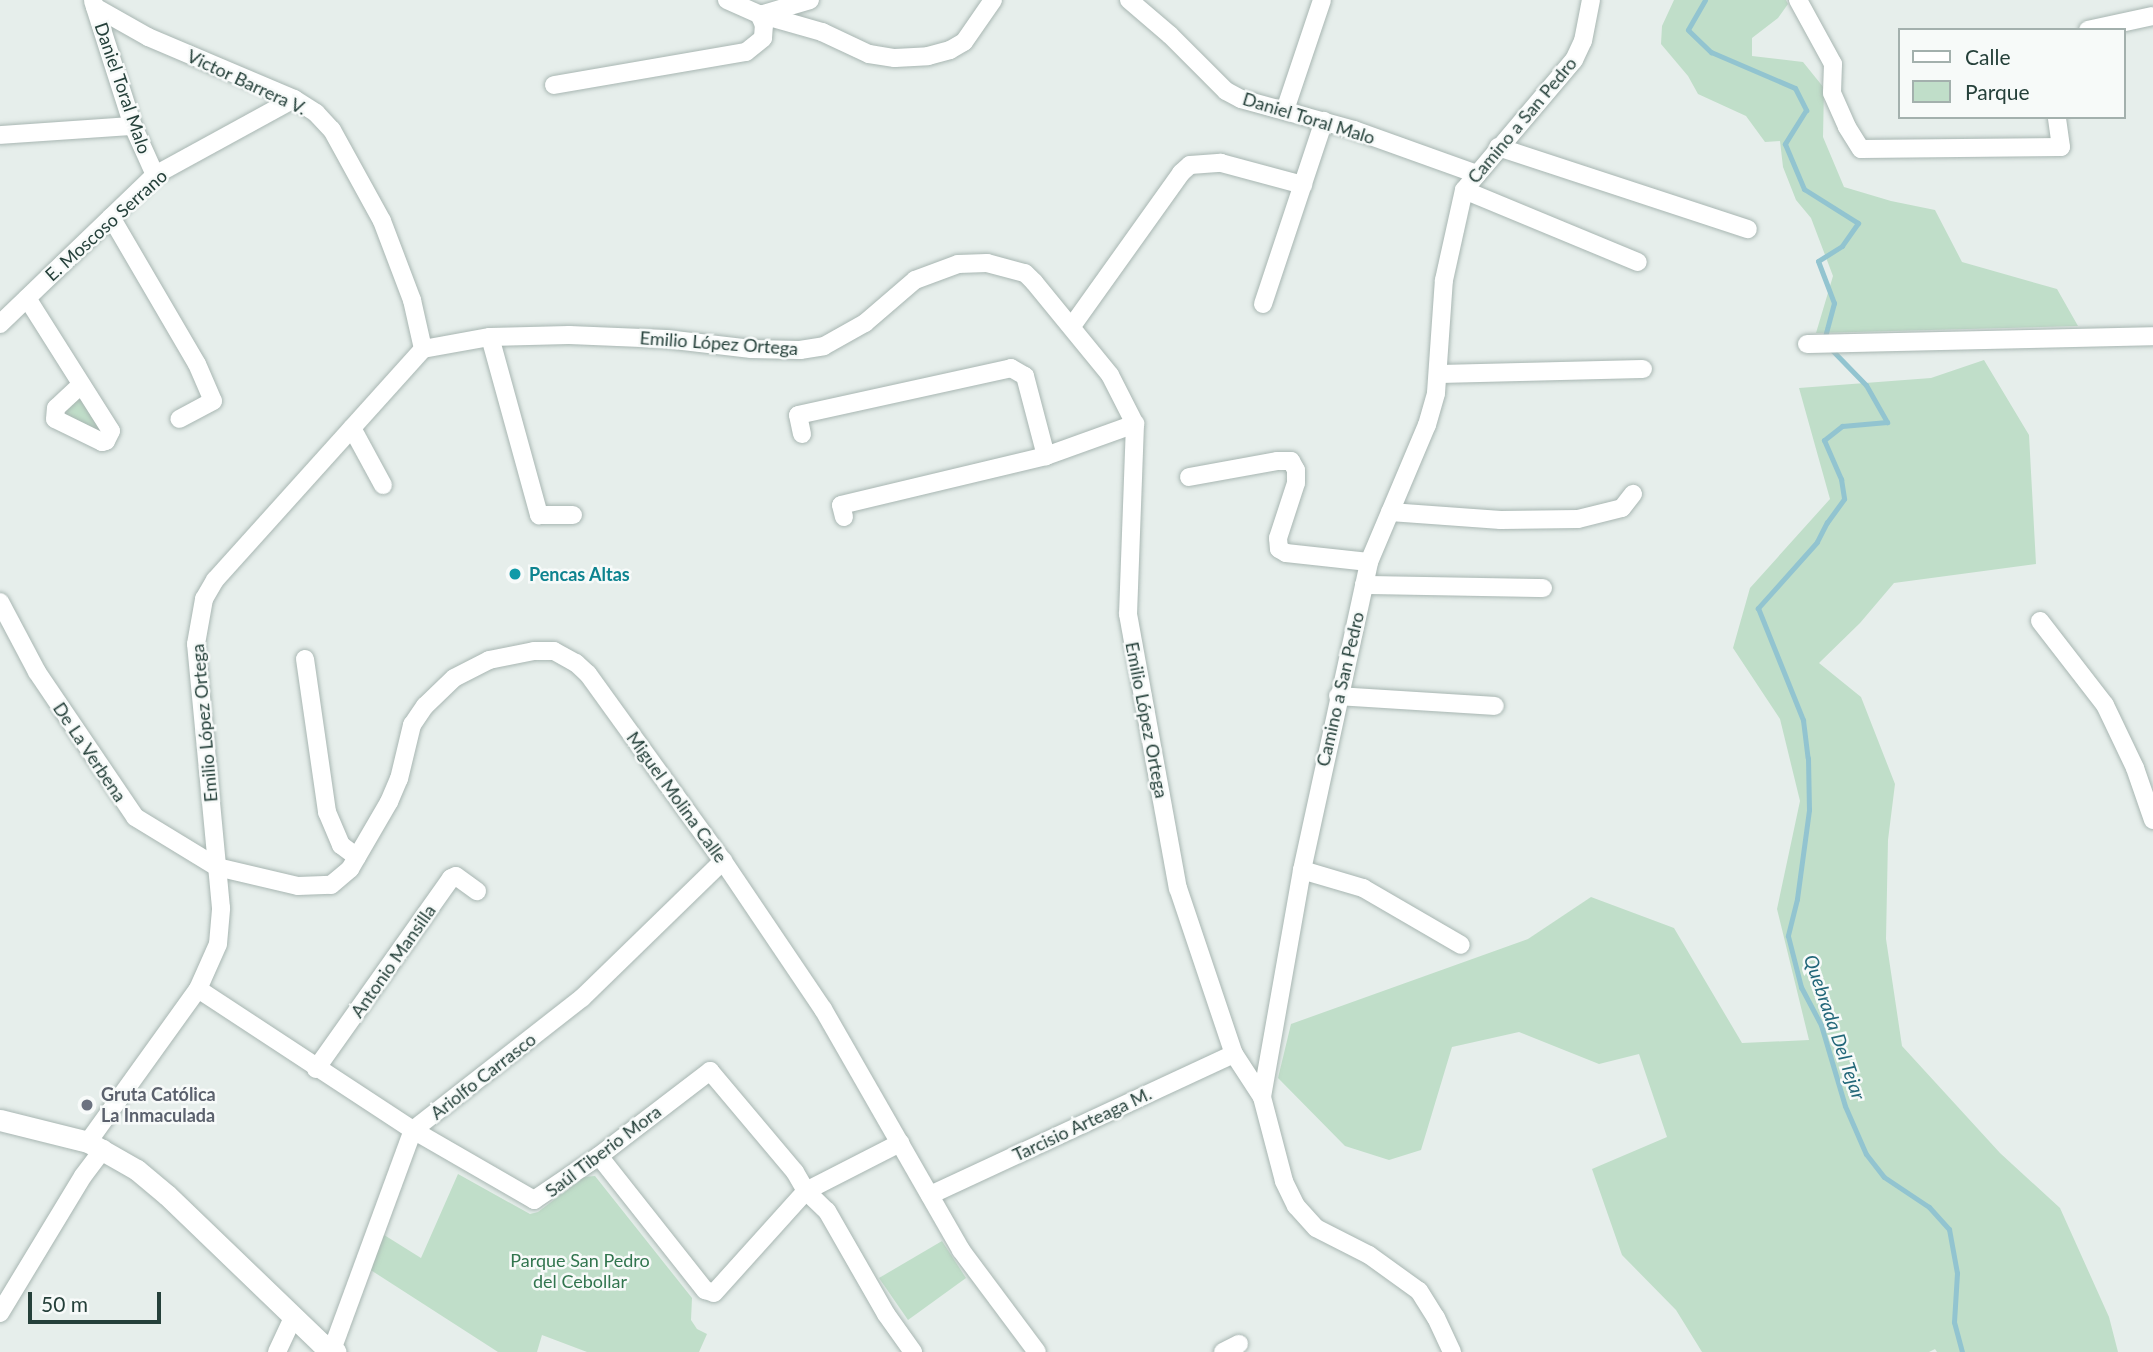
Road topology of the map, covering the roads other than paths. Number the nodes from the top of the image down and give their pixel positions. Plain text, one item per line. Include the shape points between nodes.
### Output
1 (727, 0) edge
2 (810, 0) edge
3 (993, 0) edge
4 (1129, 0) edge
5 (1322, 0) edge
6 (1591, 0) edge
7 (1798, 0) edge
8 (94, 4) edge
9 (760, 15) junction
10 (2153, 16) edge
11 (2097, 28) edge
12 (554, 85) dead end
13 (294, 99) junction
14 (1284, 110) junction
15 (2057, 119) edge
16 (1324, 121) junction
17 (133, 126) junction
18 (0, 135) edge
19 (1498, 147) junction
20 (1477, 174) junction
21 (155, 175) junction
22 (1303, 185) junction
23 (1464, 190) junction
24 (111, 217) junction
25 (1748, 229) dead end
26 (1638, 262) dead end
27 (27, 298) junction
28 (1263, 304) dead end
29 (0, 324) edge
30 (1072, 327) junction
31 (2153, 336) edge
32 (490, 337) junction
33 (1807, 344) dead end
34 (422, 349) junction
35 (1643, 369) dead end
36 (1439, 374) junction
37 (81, 385) dead end
38 (178, 419) dead end
39 (1135, 424) junction
40 (352, 428) junction
41 (802, 433) dead end
42 (1046, 456) junction
43 (1189, 477) dead end
44 (383, 485) dead end
45 (1633, 494) dead end
46 (1390, 512) junction
47 (573, 515) dead end
48 (844, 517) dead end
49 (1369, 562) junction
50 (1364, 585) junction
51 (1542, 588) dead end
52 (0, 602) edge
53 (2040, 621) dead end
54 (305, 659) dead end
55 (1338, 696) junction
56 (1496, 706) dead end
57 (2153, 820) edge
58 (358, 857) junction
59 (723, 861) junction
60 (217, 867) junction
61 (1302, 870) junction
62 (477, 891) dead end
63 (1461, 945) dead end
64 (198, 989) junction
65 (1234, 1054) junction
66 (316, 1069) junction
67 (1262, 1097) junction
68 (0, 1119) edge
69 (414, 1130) junction
70 (900, 1143) junction
71 (96, 1145) junction
72 (598, 1156) junction
73 (806, 1191) junction
74 (930, 1195) junction
75 (0, 1313) edge
76 (293, 1318) junction
77 (334, 1351) edge
78 (277, 1352) edge
79 (913, 1352) edge
80 (1037, 1352) edge
81 (1452, 1352) edge

1 - 9 street
2 - 9 street
3 - 9 street via 964,42 917,57 869,54 822,32
4 - 14 street, Daniel Toral Malo via 1226,91 1251,103
5 - 14 street
6 - 19 street, Camino a San Pedro via 1574,60
7 - 15 street via 1833,64 1832,93 1861,149 2061,147
8 - 13 street, Victor Barrera V. via 148,37
8 - 17 street, Daniel Toral Malo
9 - 12 street via 763,38 746,52
10 - 11 street
13 - 21 street, E. Moscoso Serrano
13 - 34 street, Victor Barrera V. via 332,130 382,221 412,300
14 - 16 street, Daniel Toral Malo
16 - 20 street, Daniel Toral Malo
16 - 22 street
17 - 18 street
17 - 21 street, Daniel Toral Malo
19 - 20 street, Camino a San Pedro
19 - 25 street
20 - 23 street, Camino a San Pedro
21 - 24 street, E. Moscoso Serrano
22 - 28 street
22 - 30 street via 1222,163 1190,165
23 - 26 street
23 - 36 street, Camino a San Pedro via 1444,280
24 - 27 street, E. Moscoso Serrano
24 - 38 street via 197,364 213,401
27 - 29 street, E. Moscoso Serrano
27 - 37 street
30 - 32 street, Emilio López Ortega via 1025,273 987,263 958,264 915,279 865,323 824,346 800,350 617,336
30 - 39 street, Emilio López Ortega via 1110,375
31 - 33 street
32 - 34 street, Emilio López Ortega
32 - 47 street via 539,515
34 - 40 street, Emilio López Ortega
35 - 36 street
36 - 46 street, Camino a San Pedro via 1427,425
39 - 42 street
39 - 65 street, Emilio López Ortega via 1128,614 1178,888
40 - 44 street
40 - 60 street, Emilio López Ortega via 215,580 202,607 196,643
41 - 42 street via 798,415 1011,368 1025,376
42 - 48 street via 841,505
43 - 49 street via 1291,461 1296,483 1278,538 1279,549
45 - 46 street via 1622,508 1578,519 1501,520
46 - 49 street, Camino a San Pedro
49 - 50 street, Camino a San Pedro
50 - 51 street
50 - 55 street, Camino a San Pedro
52 - 60 street, De La Verbena via 37,672 135,817
53 - 57 street via 2105,705
54 - 58 street via 327,812 341,845
55 - 56 street
55 - 61 street, Camino a San Pedro
58 - 59 street, Miguel Molina Calle via 389,803 412,725 425,705 473,666 544,651 563,655 588,674
58 - 60 street, Miguel Molina Calle via 342,879 315,887
59 - 69 street, Ariolfo Carrasco via 582,998
59 - 70 street, Miguel Molina Calle via 823,1009
60 - 64 street, Emilio López Ortega via 218,944
61 - 63 street via 1363,888
61 - 67 street, Camino a San Pedro
62 - 66 street, Antonio Mansilla via 456,876 451,878
64 - 66 street, Saúl Tiberio Mora
64 - 71 street, Emilio López Ortega
65 - 67 street, Emilio López Ortega
65 - 74 street, Tarcisio Arteaga M.
66 - 69 street, Saúl Tiberio Mora
67 - 81 street, Camino a San Pedro via 1280,1168 1296,1206 1316,1228 1369,1255 1419,1291
68 - 71 street
69 - 72 street, Saúl Tiberio Mora via 534,1200
69 - 77 street, Ariolfo Carrasco
70 - 73 street
70 - 74 street, Miguel Molina Calle
71 - 75 street, Emilio López Ortega via 83,1176
71 - 76 street via 167,1195
72 - 73 street, Saúl Tiberio Mora via 710,1071
72 - 73 street via 705,1290 714,1293
73 - 79 street, Saúl Tiberio Mora via 832,1219
74 - 80 street, Miguel Molina Calle via 961,1250
76 - 77 street
76 - 78 street

